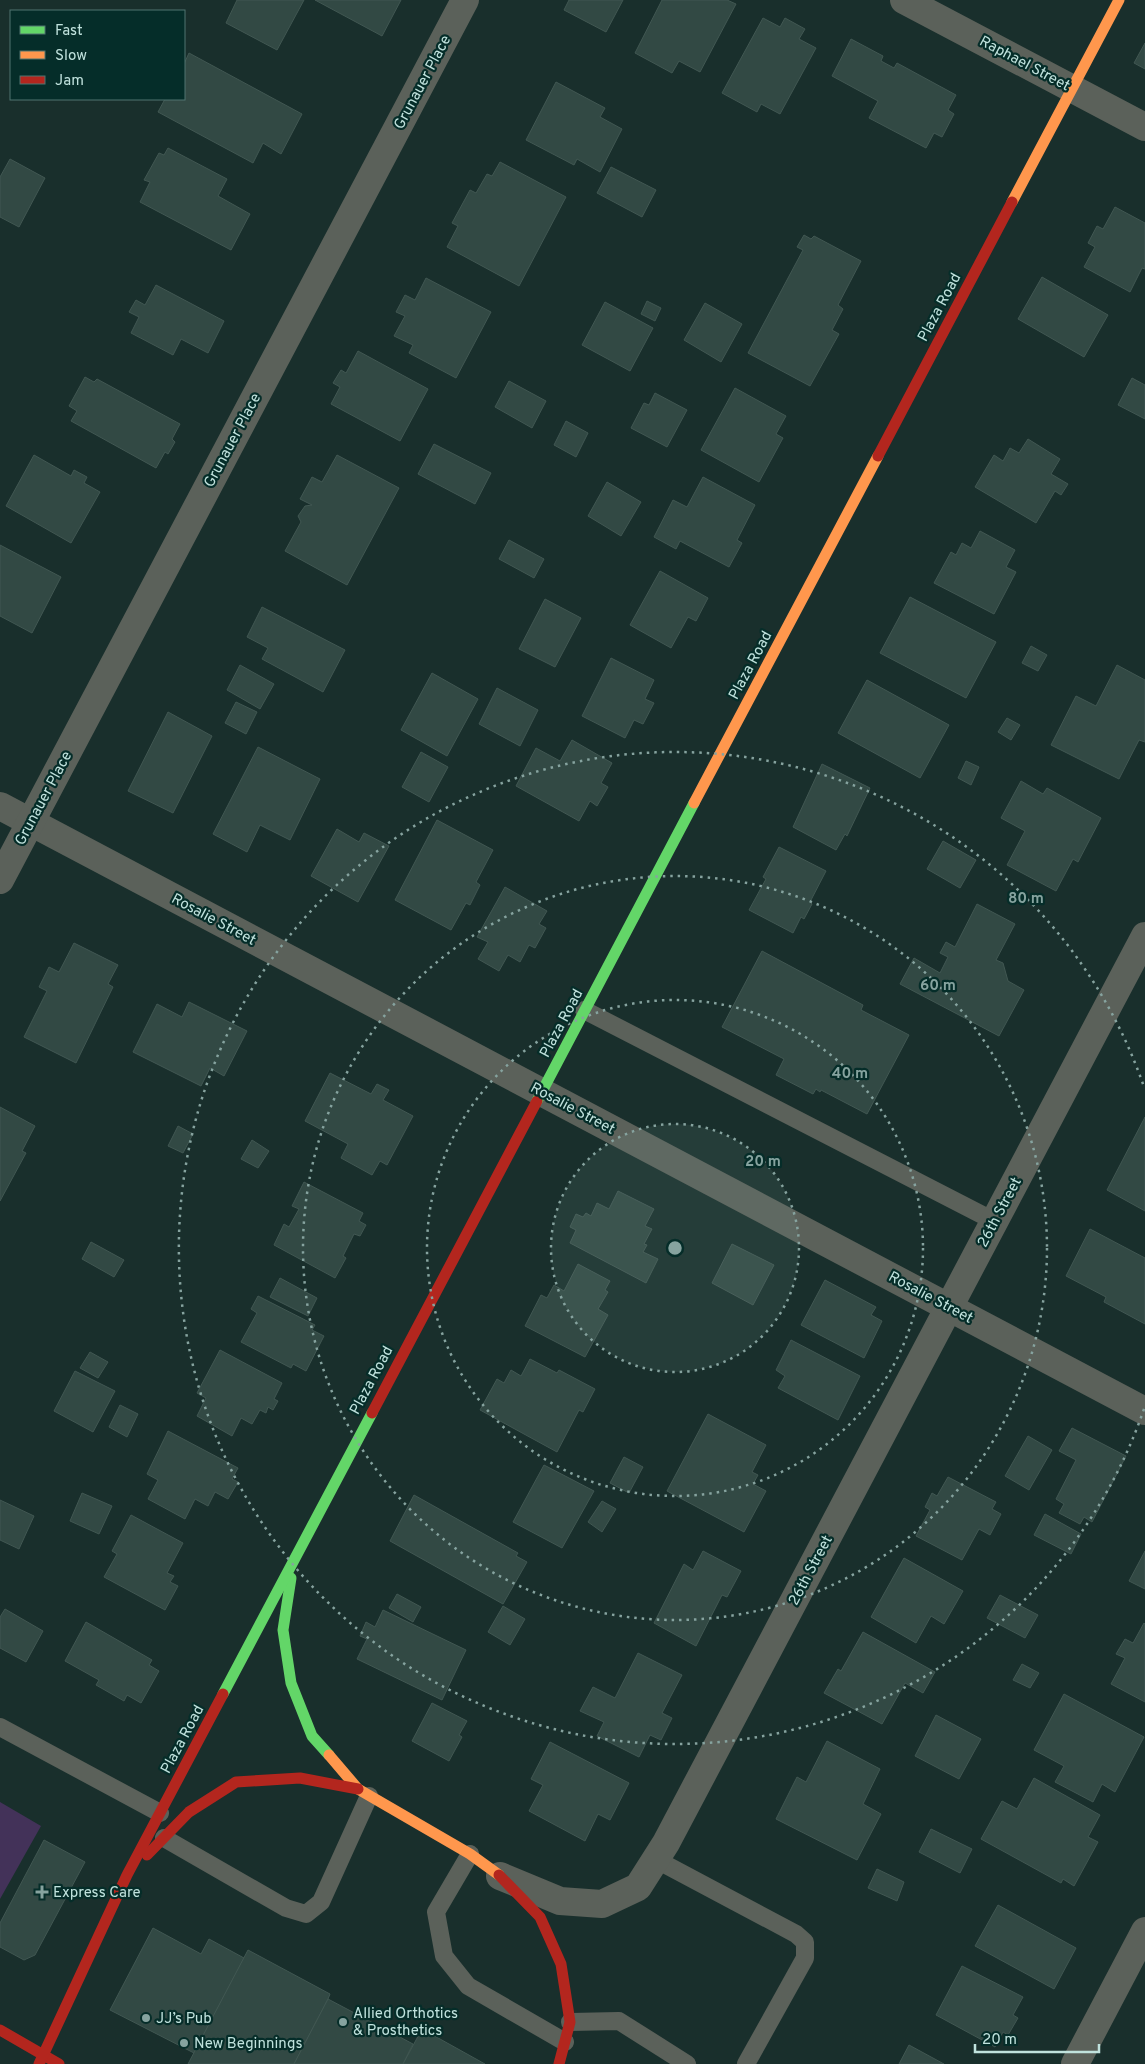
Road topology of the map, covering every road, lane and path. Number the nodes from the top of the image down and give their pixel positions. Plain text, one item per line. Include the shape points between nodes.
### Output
1 (465, 0) edge
2 (904, 0) edge
3 (1119, 0) edge
4 (1072, 88) junction
5 (1145, 127) edge
6 (0, 806) edge
7 (30, 822) junction
8 (0, 880) edge
9 (1145, 936) edge
10 (584, 1010) junction
11 (541, 1092) junction
12 (994, 1220) junction
13 (949, 1307) junction
14 (1145, 1411) edge
15 (294, 1559) junction
16 (0, 1727) edge
17 (363, 1792) junction
18 (160, 1813) junction
19 (164, 1838) junction
20 (470, 1854) junction
21 (655, 1859) junction
22 (127, 1876) junction
23 (500, 1876) junction
24 (1145, 1931) edge
25 (570, 2022) junction
26 (0, 2030) edge
27 (565, 2042) junction
28 (41, 2059) edge
29 (59, 2064) edge
30 (559, 2064) edge
31 (687, 2064) edge
32 (746, 2064) edge
33 (1075, 2064) edge

1 - 7 street, Grunauer Place
2 - 4 street, Raphael Street
3 - 4 street, Plaza Road
4 - 5 street, Raphael Street
4 - 10 street, Plaza Road
6 - 7 street, Rosalie Street
7 - 8 street, Grunauer Place
7 - 11 street, Rosalie Street
9 - 12 street, 26th Street
10 - 11 street, Plaza Road
10 - 12 lane
11 - 13 street, Rosalie Street
11 - 15 street, Plaza Road
12 - 13 street, 26th Street
13 - 14 street, Rosalie Street
13 - 21 street, 26th Street
15 - 17 street via 283,1630 292,1683 312,1736
15 - 18 street, Plaza Road
16 - 18 lane
17 - 19 street via 300,1778 236,1782 189,1812
17 - 19 lane via 321,1902 306,1914 286,1908
17 - 20 street
18 - 22 street, Plaza Road
19 - 22 street
20 - 23 street
20 - 27 lane via 436,1912 444,1956 468,1986
21 - 23 street, 26th Street via 638,1886 602,1904 560,1901
21 - 32 lane via 796,1934 805,1942 805,1958
22 - 28 street, Plaza Road
23 - 25 street via 540,1917 561,1964
24 - 33 street
25 - 27 street
25 - 31 lane via 619,2021
26 - 28 street
27 - 30 street
28 - 29 street

